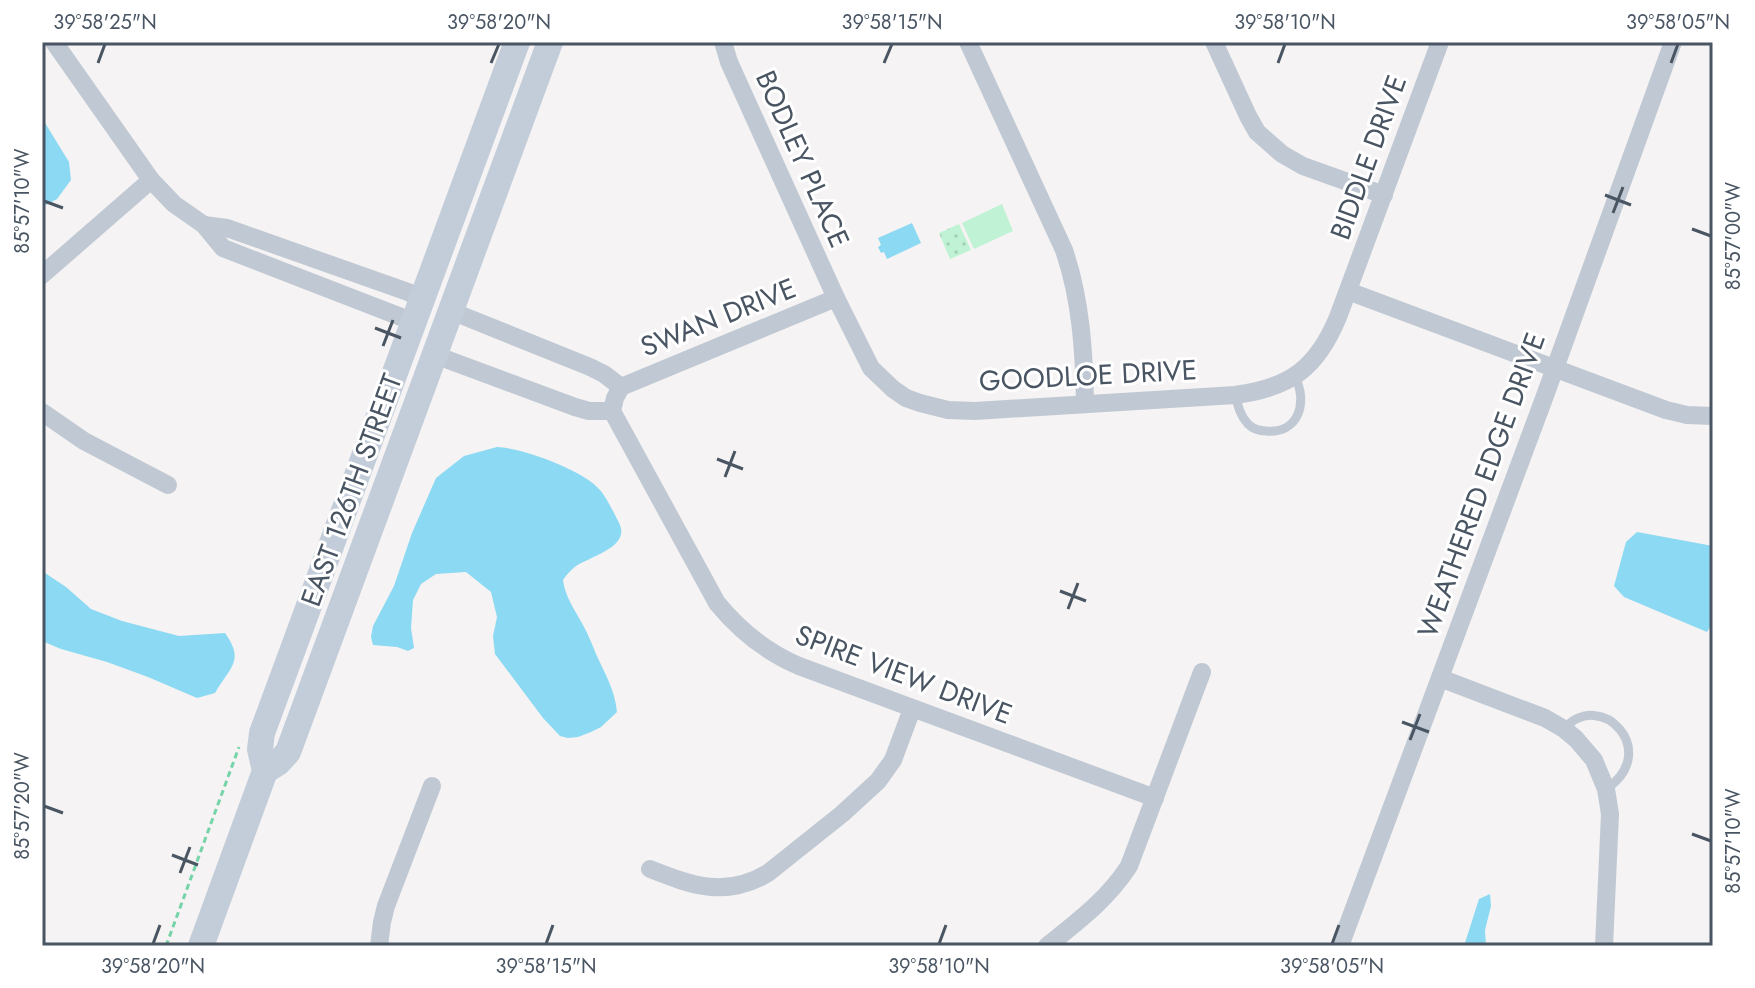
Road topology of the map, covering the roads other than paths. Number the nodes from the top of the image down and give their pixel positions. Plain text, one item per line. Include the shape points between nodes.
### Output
1 (54, 42) edge
2 (517, 42) edge
3 (550, 42) edge
4 (723, 42) edge
5 (968, 42) edge
6 (1214, 42) edge
7 (1440, 42) edge
8 (1673, 42) edge
9 (151, 180) junction
10 (1384, 195) junction
11 (204, 225) junction
12 (314, 259) junction
13 (42, 275) edge
14 (306, 280) junction
15 (1348, 291) junction
16 (836, 298) junction
17 (451, 311) junction
18 (414, 322) junction
19 (435, 355) junction
20 (1555, 368) junction
21 (1295, 377) junction
22 (621, 387) junction
23 (1235, 395) junction
24 (1085, 403) junction
25 (612, 411) junction
26 (42, 412) edge
27 (1713, 416) edge
28 (168, 485) dead end
29 (1202, 672) dead end
30 (1440, 678) junction
31 (912, 709) junction
32 (1564, 729) junction
33 (265, 771) junction
34 (432, 786) dead end
35 (1606, 789) junction
36 (1155, 798) junction
37 (650, 869) dead end
38 (201, 946) edge
39 (379, 946) edge
40 (1047, 946) edge
41 (1340, 946) edge
42 (1604, 946) edge

1 - 9 street
2 - 18 main road, EAST 126TH STREET
3 - 17 main road, EAST 126TH STREET
4 - 16 street, BODLEY PLACE
5 - 24 street via 1071,269
6 - 10 street via 1257,132 1275,149 1303,166
7 - 10 street, BIDDLE DRIVE
8 - 20 street, WEATHERED EDGE DRIVE
9 - 11 street
9 - 13 street
10 - 15 street, BIDDLE DRIVE
11 - 12 street
11 - 14 street via 223,248
12 - 14 lane
12 - 18 street via 408,292
14 - 18 street
15 - 20 street
15 - 21 street, GOODLOE DRIVE via 1326,343
16 - 22 street, SWAN DRIVE
16 - 24 street, GOODLOE DRIVE via 871,368 906,398 948,410 975,411
17 - 18 lane
17 - 19 main road, EAST 126TH STREET
17 - 22 street via 590,367
18 - 19 lane
18 - 33 main road, EAST 126TH STREET via 262,733
19 - 25 street via 575,407
19 - 33 main road, EAST 126TH STREET via 288,752
20 - 27 street via 1666,410
20 - 30 street, WEATHERED EDGE DRIVE
21 - 23 street, GOODLOE DRIVE
21 - 23 lane via 1301,404 1294,421 1279,431 1250,426
22 - 25 street
23 - 24 street, GOODLOE DRIVE
25 - 31 street, SPIRE VIEW DRIVE via 717,603 733,621 781,658
26 - 28 street via 84,441
29 - 36 street
30 - 32 street
30 - 41 street, WEATHERED EDGE DRIVE
31 - 36 street, SPIRE VIEW DRIVE
31 - 37 street via 893,760 878,781 768,873 737,886 711,888
32 - 35 street via 1594,760
32 - 35 lane via 1591,716 1611,720 1623,732 1627,765
33 - 38 main road, EAST 126TH STREET
34 - 39 street via 386,906
35 - 42 street via 1610,814
36 - 40 street via 1121,879

